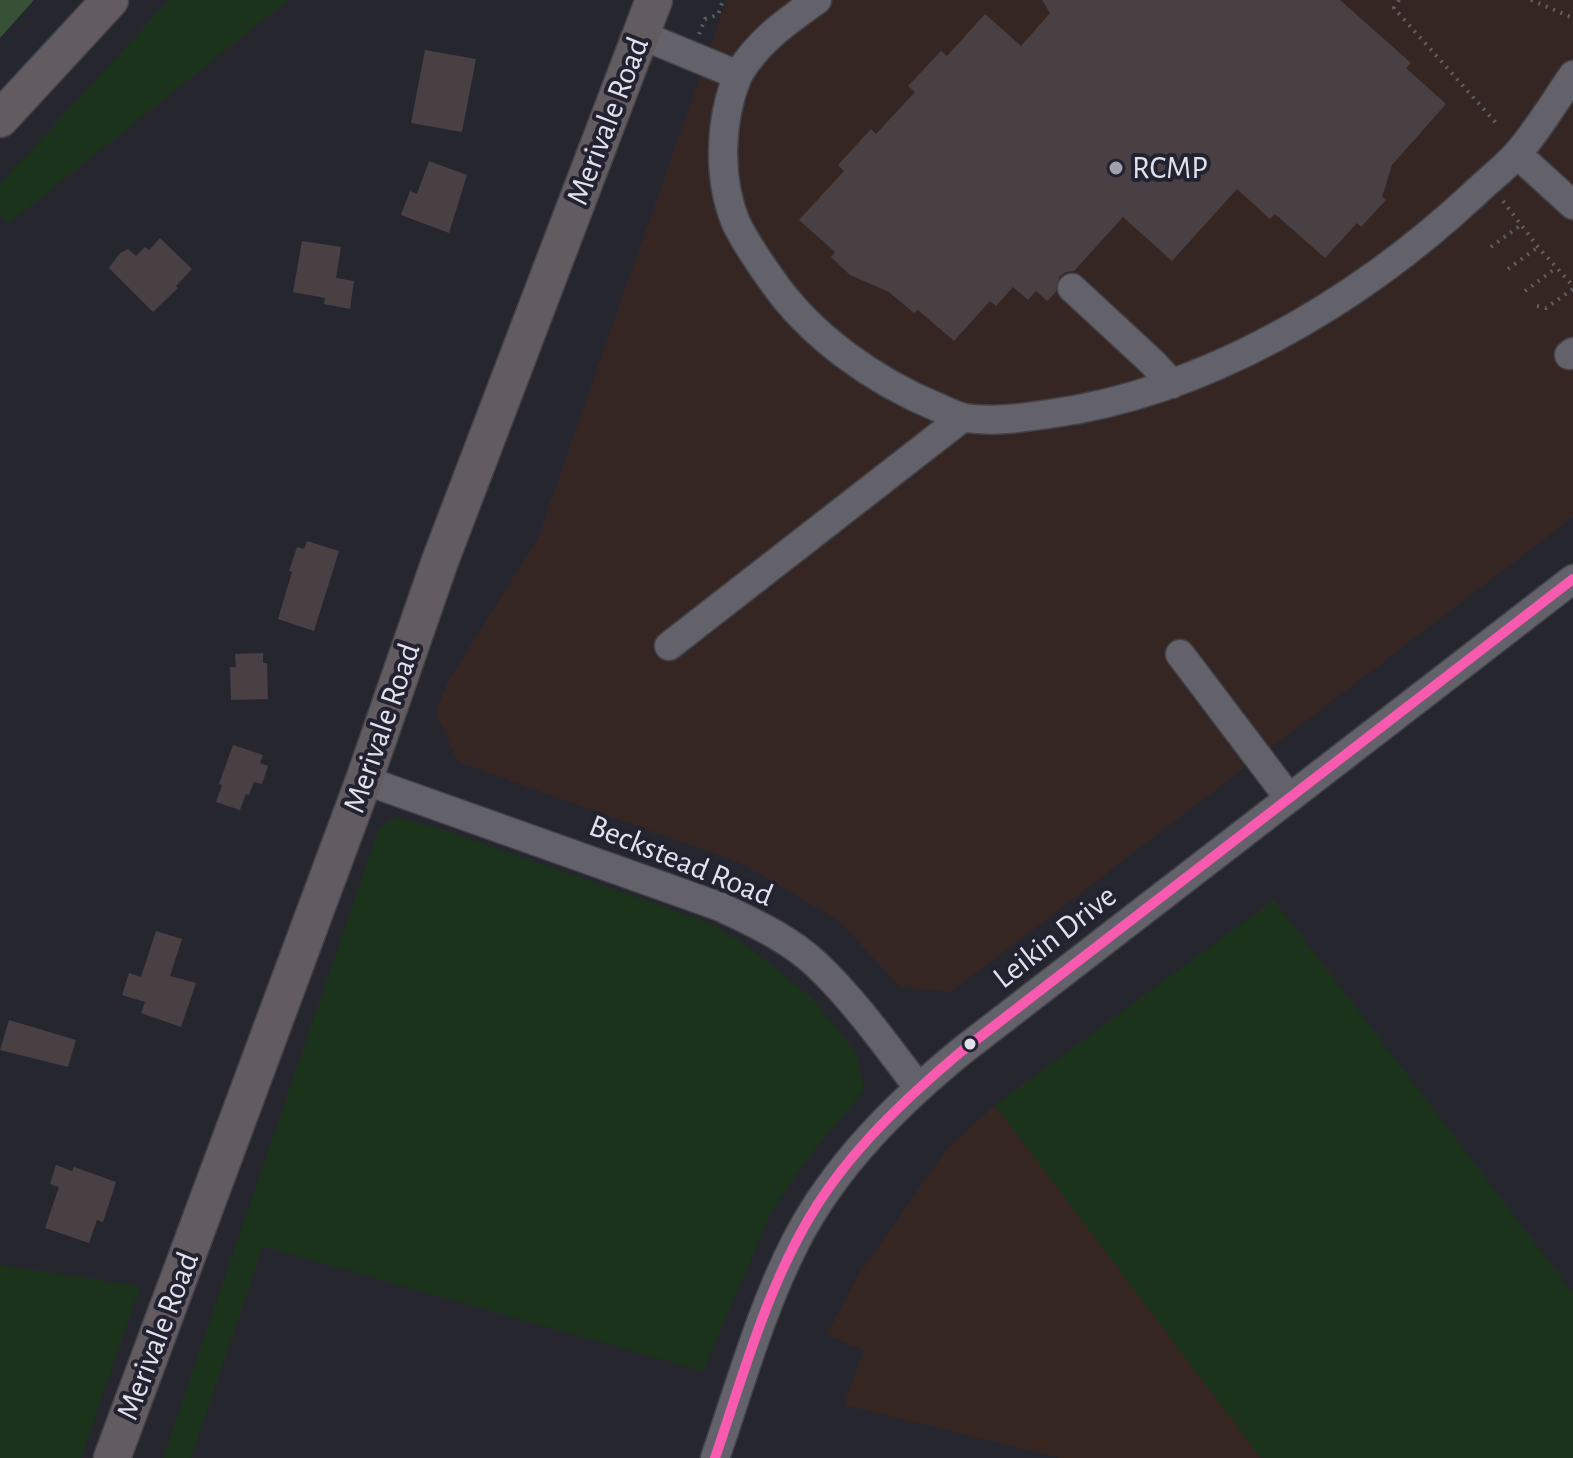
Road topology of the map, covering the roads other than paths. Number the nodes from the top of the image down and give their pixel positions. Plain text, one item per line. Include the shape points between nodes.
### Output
1 (110, 0) edge
2 (654, 0) edge
3 (817, 0) edge
4 (641, 35) junction
5 (738, 75) junction
6 (1573, 75) edge
7 (0, 119) edge
8 (1517, 154) junction
9 (1573, 205) edge
10 (1072, 288) dead end
11 (1172, 384) junction
12 (962, 418) junction
13 (1573, 579) edge
14 (669, 646) dead end
15 (1180, 654) dead end
16 (364, 780) junction
17 (1289, 798) junction
18 (918, 1087) junction
19 (112, 1458) edge
20 (715, 1458) edge

1 - 7 main road
2 - 4 main road, Merivale Road
3 - 5 street via 767,36
4 - 5 street
4 - 16 main road, Merivale Road via 440,561
5 - 12 street via 726,113 726,188 736,222 763,268 785,299 868,372
6 - 8 street
8 - 9 street
8 - 11 street via 1430,233 1356,289 1213,369
10 - 11 street
11 - 12 street via 1089,409 1009,419
12 - 14 street
13 - 17 street, Leikin Drive
15 - 17 street
16 - 18 street, Beckstead Road via 721,907 760,926 815,963
16 - 19 main road, Merivale Road
17 - 18 street, Leikin Drive
18 - 20 street, Leikin Drive via 847,1165 811,1214 763,1320

